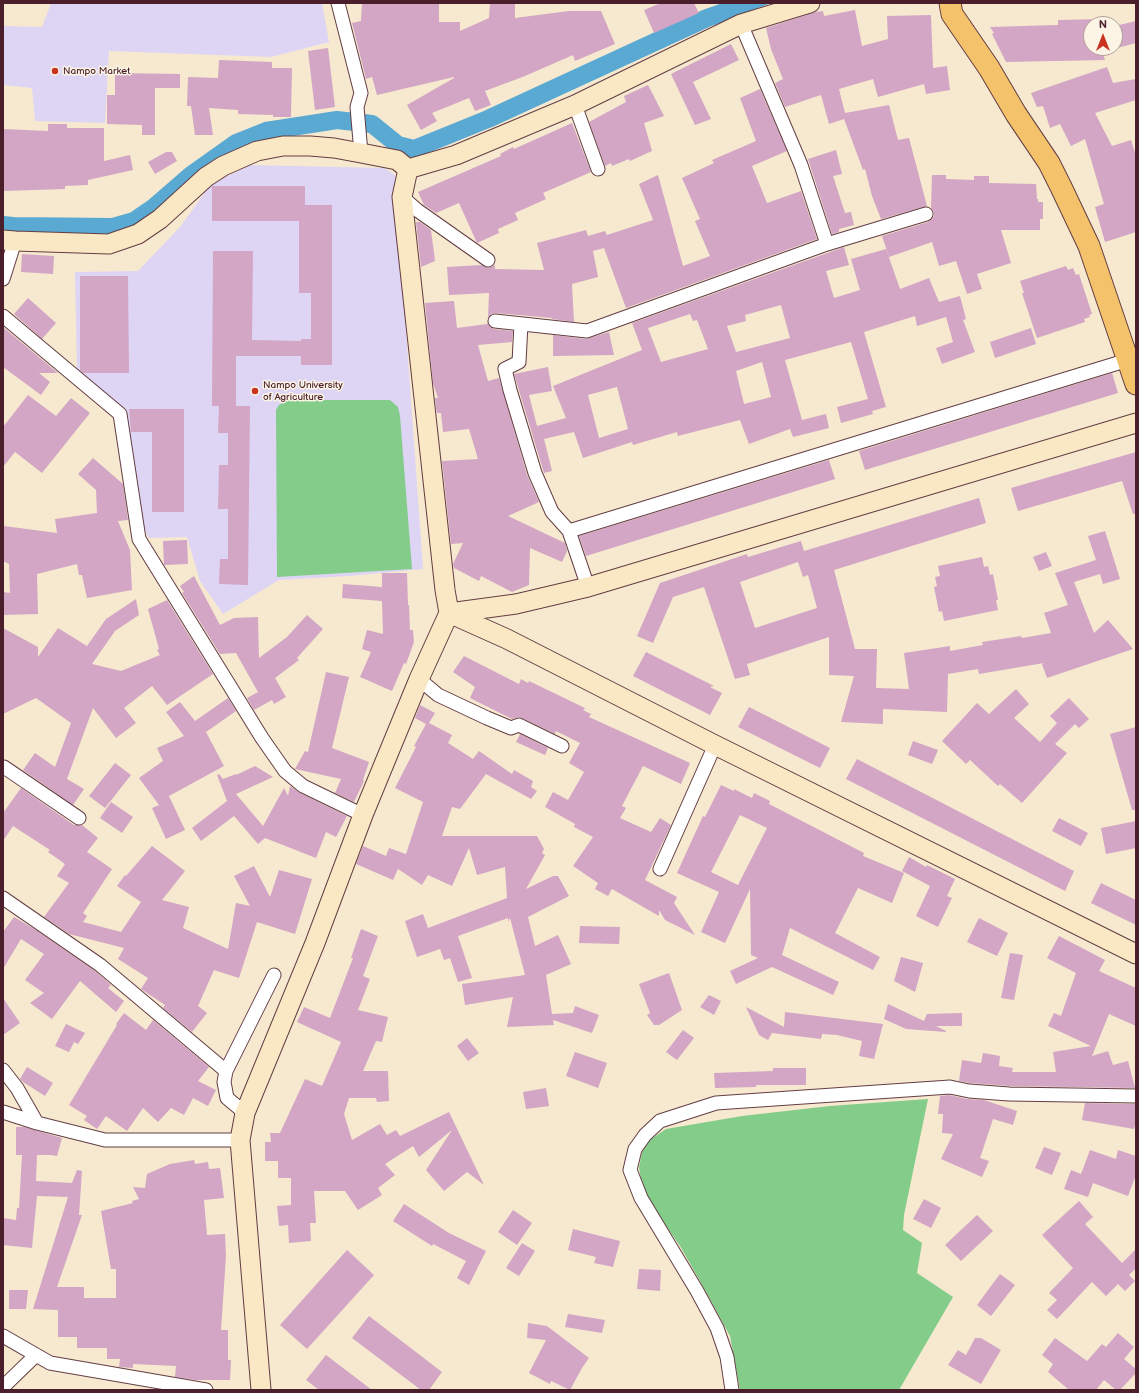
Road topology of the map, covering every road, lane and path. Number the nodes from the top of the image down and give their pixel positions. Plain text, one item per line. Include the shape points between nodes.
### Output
1 (338, 3) edge
2 (810, 3) edge
3 (950, 3) edge
4 (742, 24) junction
5 (574, 105) junction
6 (359, 144) junction
7 (408, 169) junction
8 (598, 169) dead end
9 (402, 197) junction
10 (926, 214) dead end
11 (9, 240) edge
12 (827, 244) junction
13 (488, 260) dead end
14 (3, 279) edge
15 (3, 316) edge
16 (495, 321) dead end
17 (521, 324) junction
18 (1128, 360) junction
19 (1136, 384) edge
20 (1136, 423) edge
21 (568, 531) junction
22 (588, 587) junction
23 (449, 613) junction
24 (419, 679) junction
25 (715, 745) junction
26 (562, 746) dead end
27 (3, 769) edge
28 (362, 815) junction
29 (79, 818) dead end
30 (660, 869) dead end
31 (3, 898) edge
32 (1136, 954) edge
33 (274, 975) dead end
34 (3, 1070) edge
35 (226, 1071) junction
36 (1136, 1096) edge
37 (3, 1112) edge
38 (245, 1113) junction
39 (37, 1122) junction
40 (240, 1140) junction
41 (3, 1336) edge
42 (36, 1355) junction
43 (3, 1387) edge
44 (206, 1390) edge
45 (261, 1390) edge
46 (732, 1390) edge

1 - 6 street via 361,93 356,107
2 - 4 street
3 - 18 main road via 952,14 1049,163 1089,246
4 - 5 street
4 - 12 street via 801,165
5 - 7 street via 456,154
5 - 8 street
6 - 7 street via 397,160
6 - 11 street via 334,148 283,146 257,151 223,166 206,177 160,219 138,234 109,244
7 - 9 street
9 - 13 street
9 - 23 street
10 - 12 street
11 - 14 street
12 - 17 street via 587,331
15 - 28 street via 120,414 139,539 285,771 304,786
16 - 17 street
17 - 21 street via 519,362 505,369 508,383 535,473 552,512
18 - 19 main road
18 - 21 street
20 - 22 street
21 - 22 street
22 - 23 street via 516,604
23 - 24 street
23 - 25 street via 507,639
24 - 26 street via 438,695 487,718 511,728 520,725
24 - 28 street
25 - 30 street
25 - 32 street
27 - 29 street via 4,767
28 - 38 street via 315,943
31 - 35 street via 100,965
33 - 35 street
34 - 39 street
35 - 38 street via 224,1082 227,1098
36 - 46 street via 1009,1094 950,1087 716,1103 660,1120 635,1149 630,1170 641,1198 717,1328 727,1357
37 - 39 street
38 - 40 street
39 - 40 street via 105,1140
40 - 45 street
41 - 42 street
42 - 43 street
42 - 44 street via 50,1363

